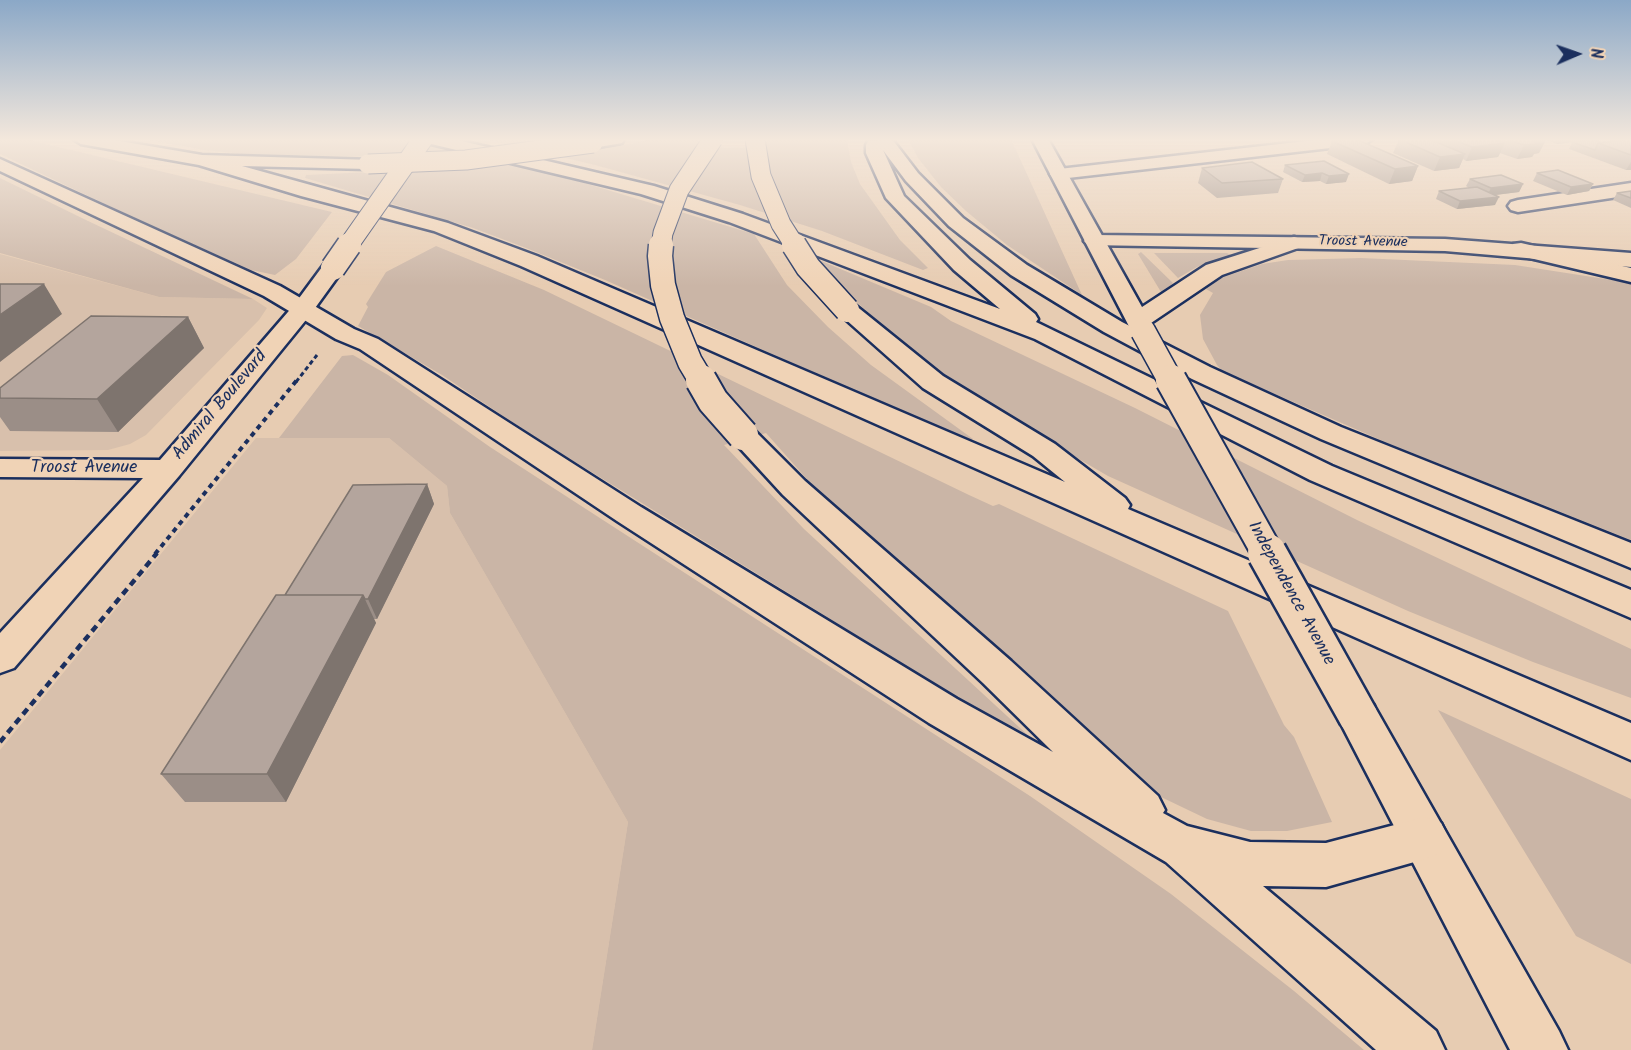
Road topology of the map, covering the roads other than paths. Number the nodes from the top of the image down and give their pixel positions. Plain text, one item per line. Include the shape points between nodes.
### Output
1 (51, 188) edge
2 (295, 188) edge
3 (389, 188) edge
4 (639, 188) edge
5 (680, 188) edge
6 (766, 188) edge
7 (891, 188) edge
8 (923, 188) edge
9 (1066, 188) edge
10 (1631, 189) edge
11 (1518, 206) dead end
12 (1095, 242) junction
13 (1294, 243) junction
14 (1521, 249) junction
15 (1631, 260) edge
16 (1631, 275) edge
17 (302, 310) junction
18 (1140, 326) junction
19 (1044, 334) junction
20 (0, 468) edge
21 (168, 469) junction
22 (1151, 534) junction
23 (1631, 556) edge
24 (1631, 605) edge
25 (0, 658) edge
26 (1631, 742) edge
27 (1425, 838) junction
28 (1178, 845) junction
29 (1416, 1050) edge
30 (1540, 1050) edge

1 - 17 main road via 272,291
2 - 22 main road via 441,227 529,261
3 - 17 main road, Admiral Boulevard, bridge
4 - 19 main road via 725,215
5 - 28 main road, bridge via 663,232 663,285 690,362 713,401 794,488 997,672
6 - 22 main road, bridge via 781,224 808,267 847,310 933,382 1044,450
7 - 19 main road via 896,198 962,265
8 - 23 main road via 956,222 1019,270 1104,322 1201,373 1331,433
9 - 12 main road, Independence Avenue
10 - 11 main road
12 - 13 main road, Troost Avenue
12 - 18 main road, Independence Avenue
13 - 14 main road, Troost Avenue
13 - 18 main road via 1214,270
14 - 15 main road, Troost Avenue
14 - 16 main road
17 - 21 main road, Admiral Boulevard
17 - 28 main road via 369,344 639,521 943,711
18 - 27 main road, Independence Avenue, bridge
19 - 24 main road via 1321,473
20 - 21 main road, Troost Avenue
21 - 25 main road, Admiral Boulevard
22 - 26 main road
27 - 28 main road via 1326,865 1250,864
27 - 30 main road, Independence Avenue
28 - 29 main road

